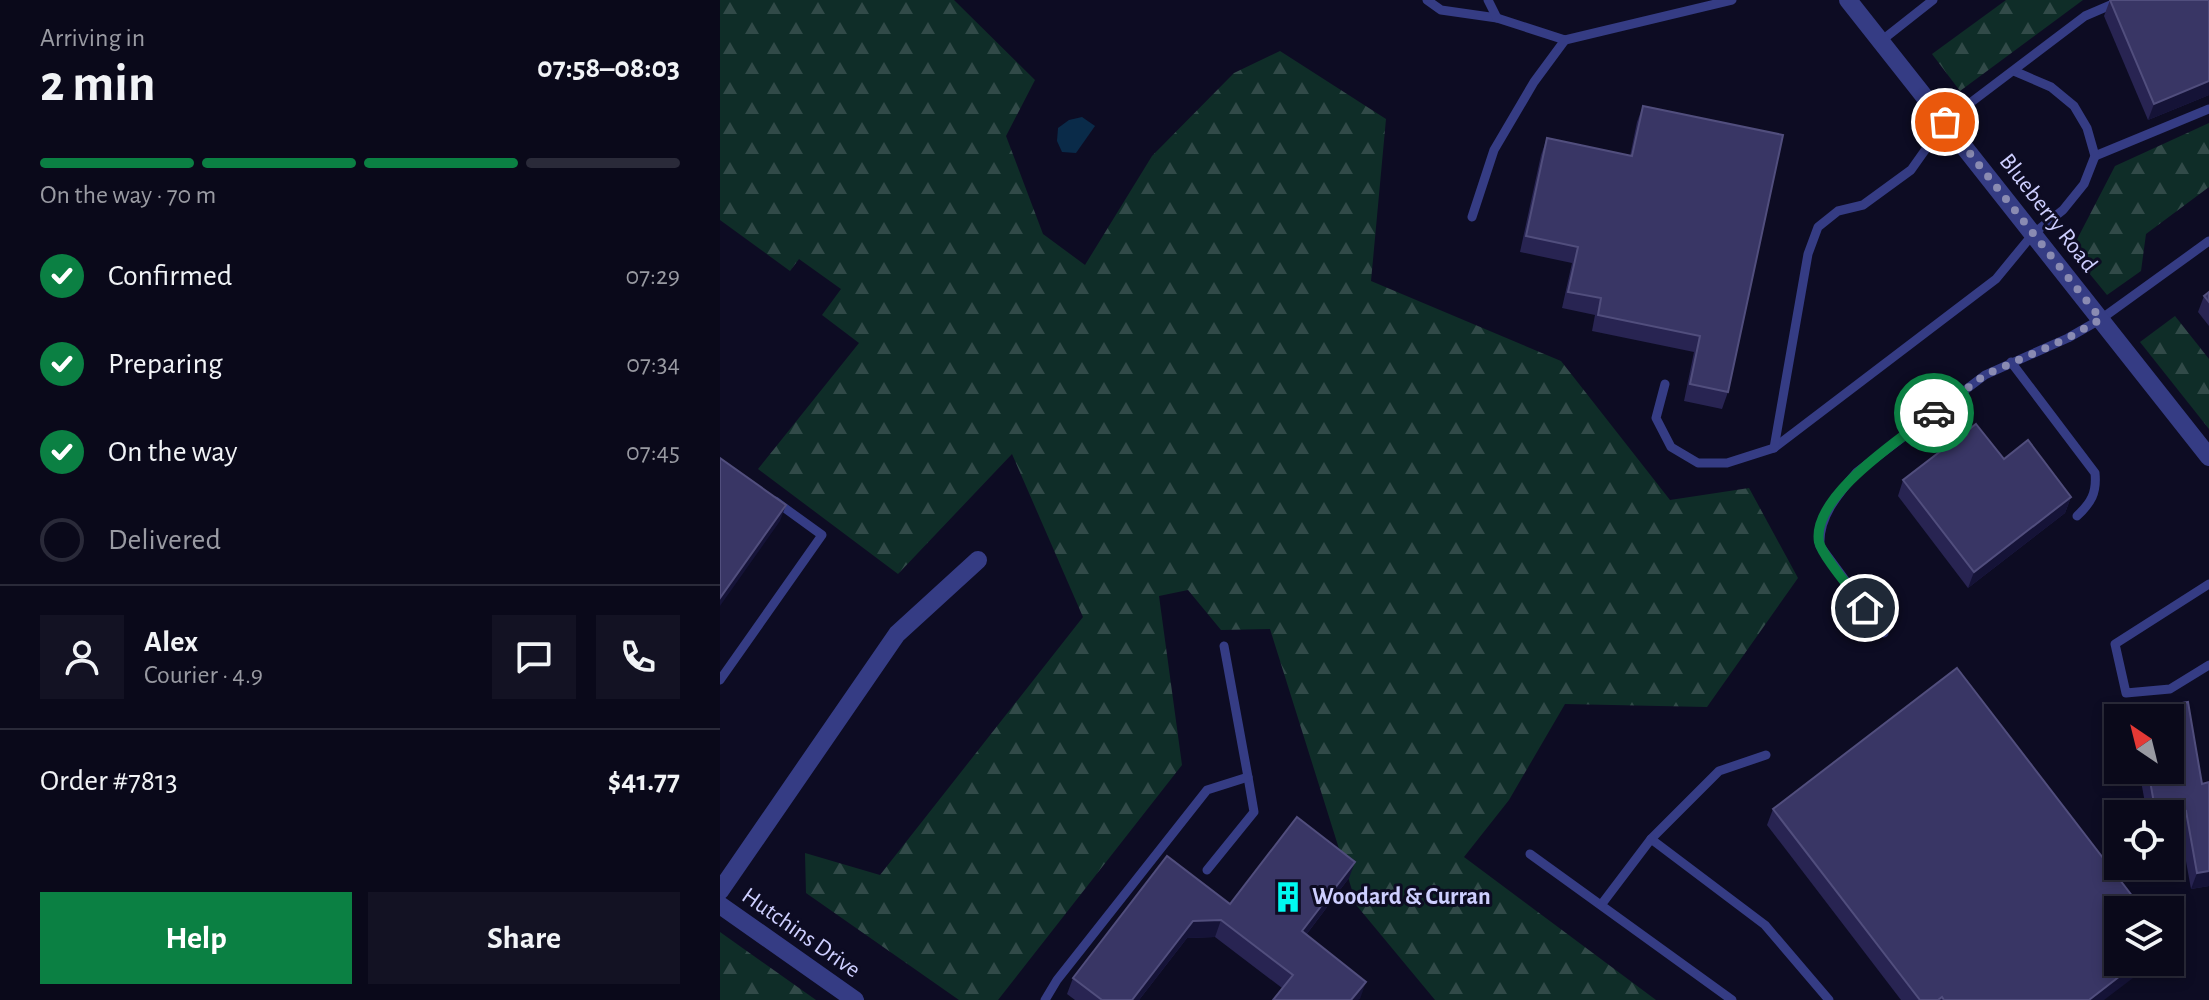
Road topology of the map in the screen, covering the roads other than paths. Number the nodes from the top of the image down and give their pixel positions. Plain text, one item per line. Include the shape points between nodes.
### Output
1 (1427, 0) edge
2 (1488, 0) edge
3 (1732, 0) edge
4 (1848, 0) edge
5 (1933, 0) edge
6 (2122, 0) edge
7 (1497, 18) junction
8 (1565, 40) junction
9 (1881, 41) junction
10 (2014, 71) junction
11 (2209, 109) edge
12 (1945, 122) junction
13 (2095, 156) junction
14 (1472, 217) dead end
15 (2033, 234) junction
16 (2209, 241) edge
17 (2101, 319) junction
18 (2011, 362) junction
19 (1665, 384) dead end
20 (1774, 448) junction
21 (2209, 457) edge
22 (771, 498) edge
23 (2077, 516) dead end
24 (978, 560) dead end
25 (2209, 584) edge
26 (1884, 633) dead end
27 (1224, 646) dead end
28 (2209, 665) edge
29 (720, 680) edge
30 (1766, 755) dead end
31 (1248, 777) junction
32 (1651, 839) junction
33 (1530, 854) dead end
34 (1207, 870) dead end
35 (720, 891) edge
36 (720, 905) edge
37 (1601, 905) junction
38 (855, 1000) edge
39 (1045, 1000) edge
40 (1732, 1000) edge
41 (1827, 1000) edge

1 - 7 lane via 1441,10
2 - 7 lane
3 - 8 lane
4 - 9 street, Blueberry Road
5 - 9 lane
6 - 10 lane via 2085,16
7 - 8 lane
8 - 14 lane via 1494,150
9 - 12 street, Blueberry Road
10 - 12 lane
10 - 13 lane via 2051,87 2074,106
11 - 13 lane
12 - 15 street, Blueberry Road
12 - 20 lane via 1911,170 1863,205 1838,211 1818,227 1808,254
13 - 15 lane via 2084,184
15 - 17 street, Blueberry Road
15 - 20 lane via 1996,279
16 - 17 lane
17 - 18 lane
17 - 21 street, Blueberry Road
18 - 23 lane via 2095,473 2097,488
18 - 26 lane via 1985,375 1857,472 1819,530 1820,546
19 - 20 lane via 1656,418 1671,447 1698,463 1727,463
22 - 29 lane via 822,535
24 - 35 street via 897,634
25 - 28 lane via 2115,644 2126,693 2170,689
27 - 31 lane
30 - 32 lane via 1719,771
31 - 34 lane via 1254,812
31 - 39 lane via 1207,790
32 - 37 lane
32 - 41 lane via 1765,925
33 - 37 lane
36 - 38 street, Hutchins Drive
37 - 40 lane

